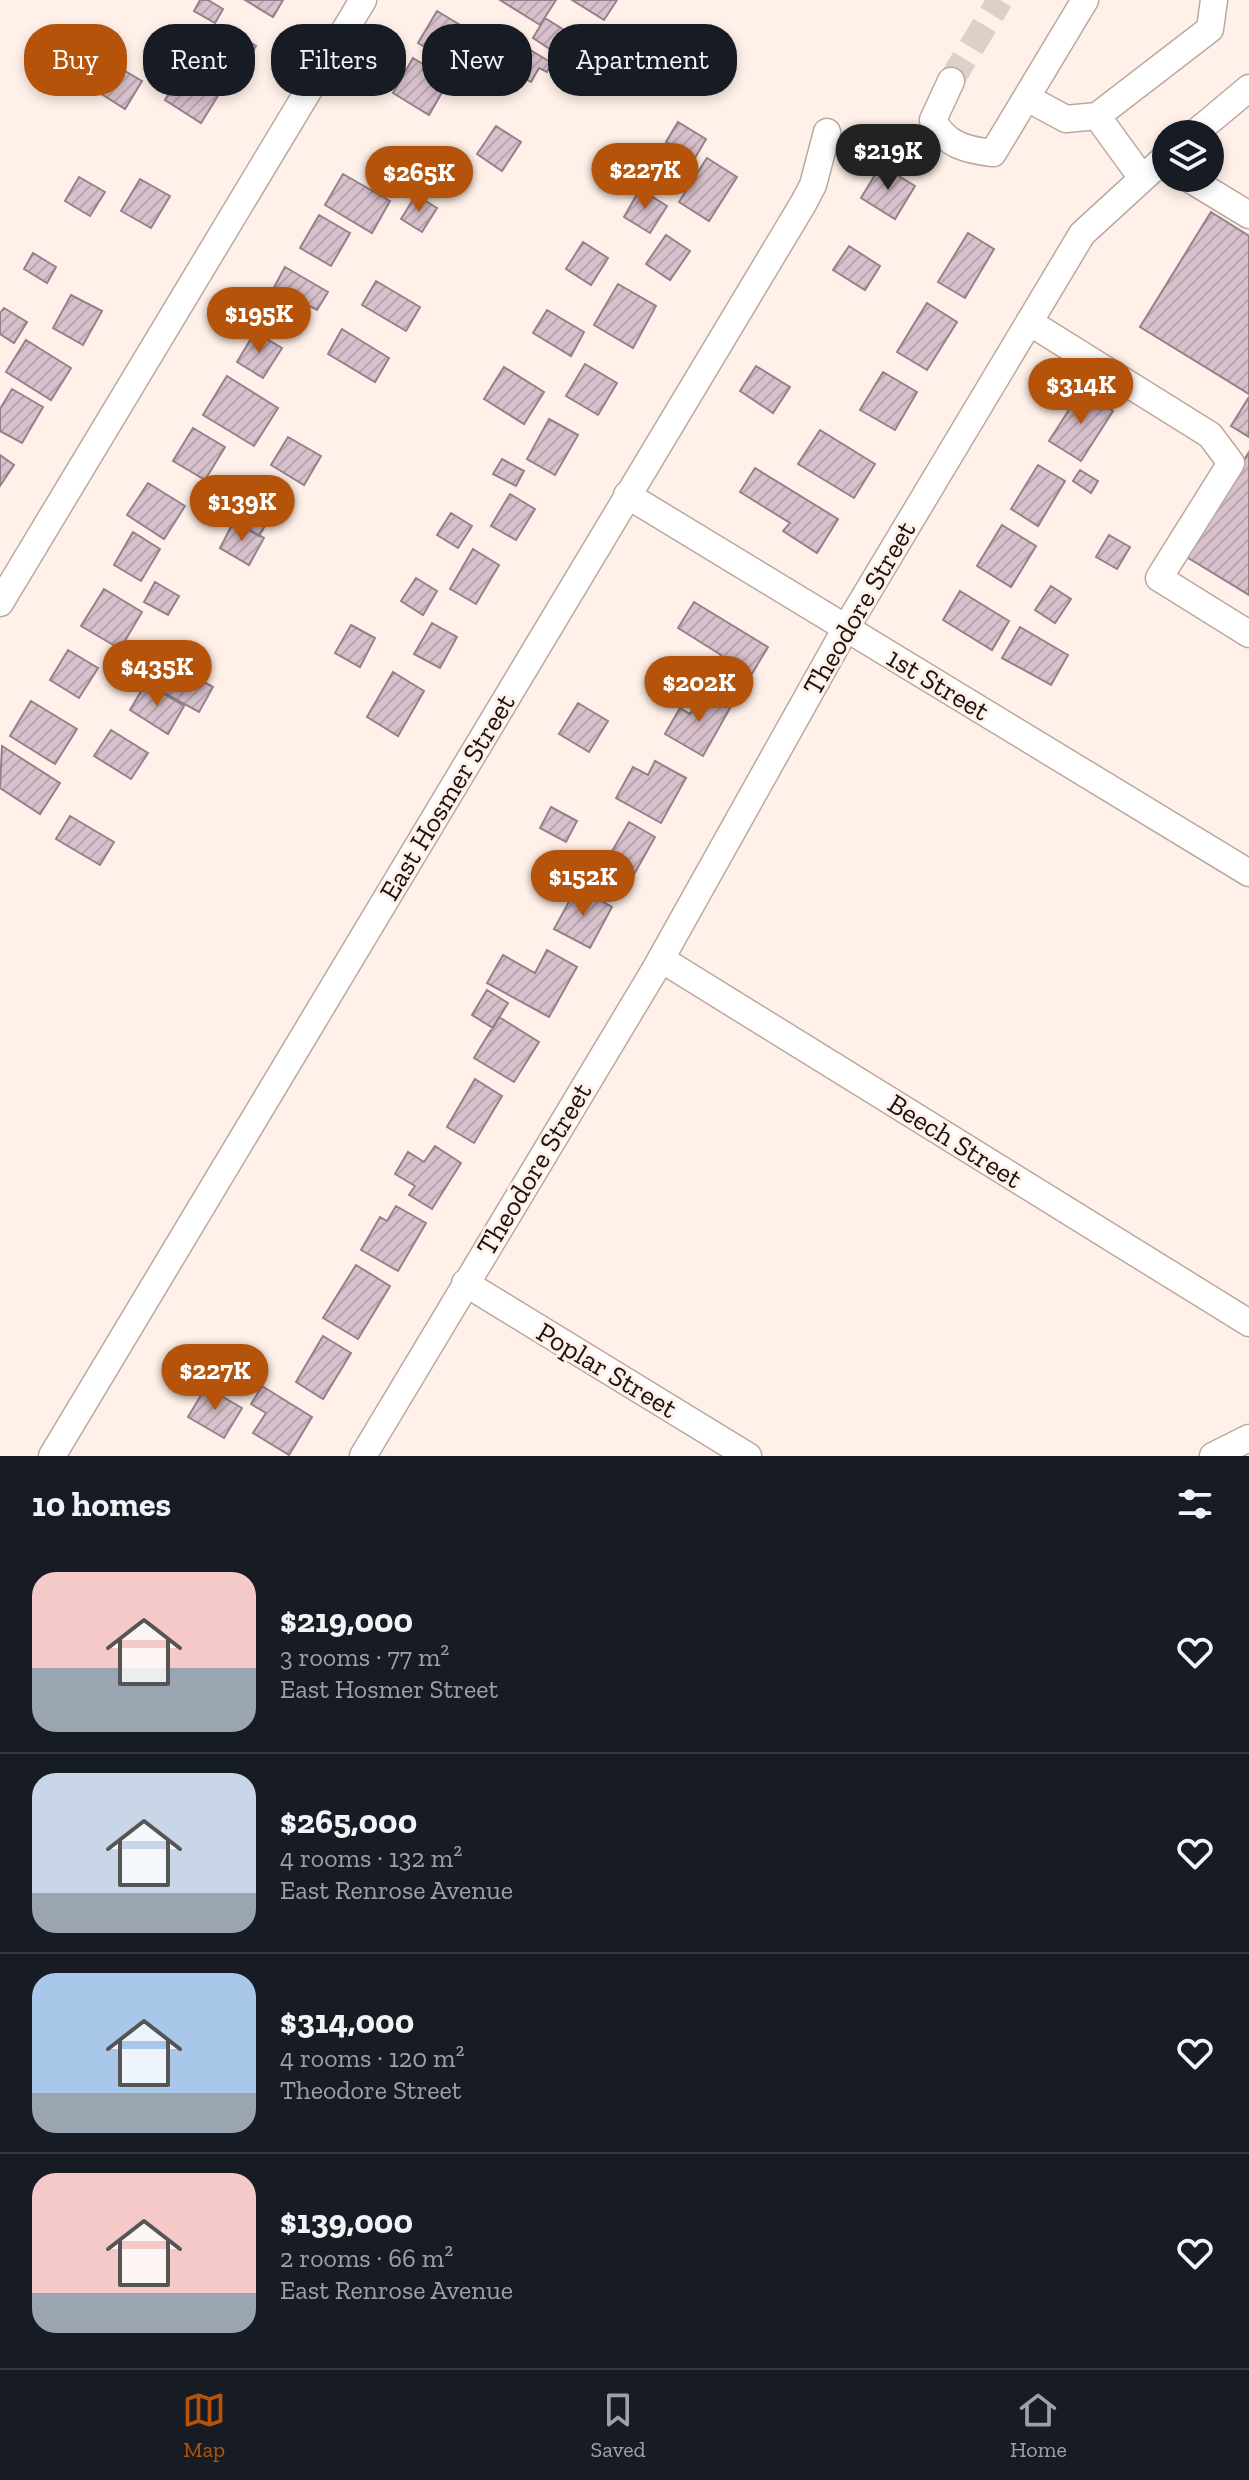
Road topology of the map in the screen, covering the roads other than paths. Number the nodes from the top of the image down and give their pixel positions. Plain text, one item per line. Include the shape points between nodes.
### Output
1 (363, 0) edge
2 (1085, 0) edge
3 (1214, 0) edge
4 (951, 81) tunnel mouth
5 (1249, 88) edge
6 (1027, 98) junction
7 (1097, 116) junction
8 (1211, 120) edge
9 (827, 132) dead end
10 (1152, 159) edge
11 (1152, 171) edge
12 (1211, 192) edge
13 (1249, 215) edge
14 (1029, 322) junction
15 (627, 495) junction
16 (0, 603) edge
17 (846, 628) junction
18 (1249, 634) edge
19 (1249, 873) edge
20 (661, 959) junction
21 (465, 1283) junction
22 (1249, 1323) edge
23 (1249, 1438) edge
24 (52, 1456) edge
25 (363, 1456) edge
26 (748, 1456) edge
27 (1213, 1456) edge

1 - 16 street
2 - 6 street
3 - 7 street via 1210,29
4 - 6 street via 933,120 940,134 964,149 993,153
5 - 8 street
6 - 7 street via 1066,119
7 - 10 street
9 - 15 street, East Hosmer Street via 803,204
11 - 14 street, Theodore Street via 1082,234
12 - 13 street
14 - 17 street, Theodore Street
14 - 18 street via 1210,435 1231,463 1159,578
15 - 17 street, 1st Street
15 - 24 street, East Hosmer Street
17 - 19 street, 1st Street
17 - 20 street, Theodore Street
20 - 21 street, Theodore Street
20 - 22 street, Beech Street
21 - 25 street, Theodore Street
21 - 26 street, Poplar Street
23 - 27 street

